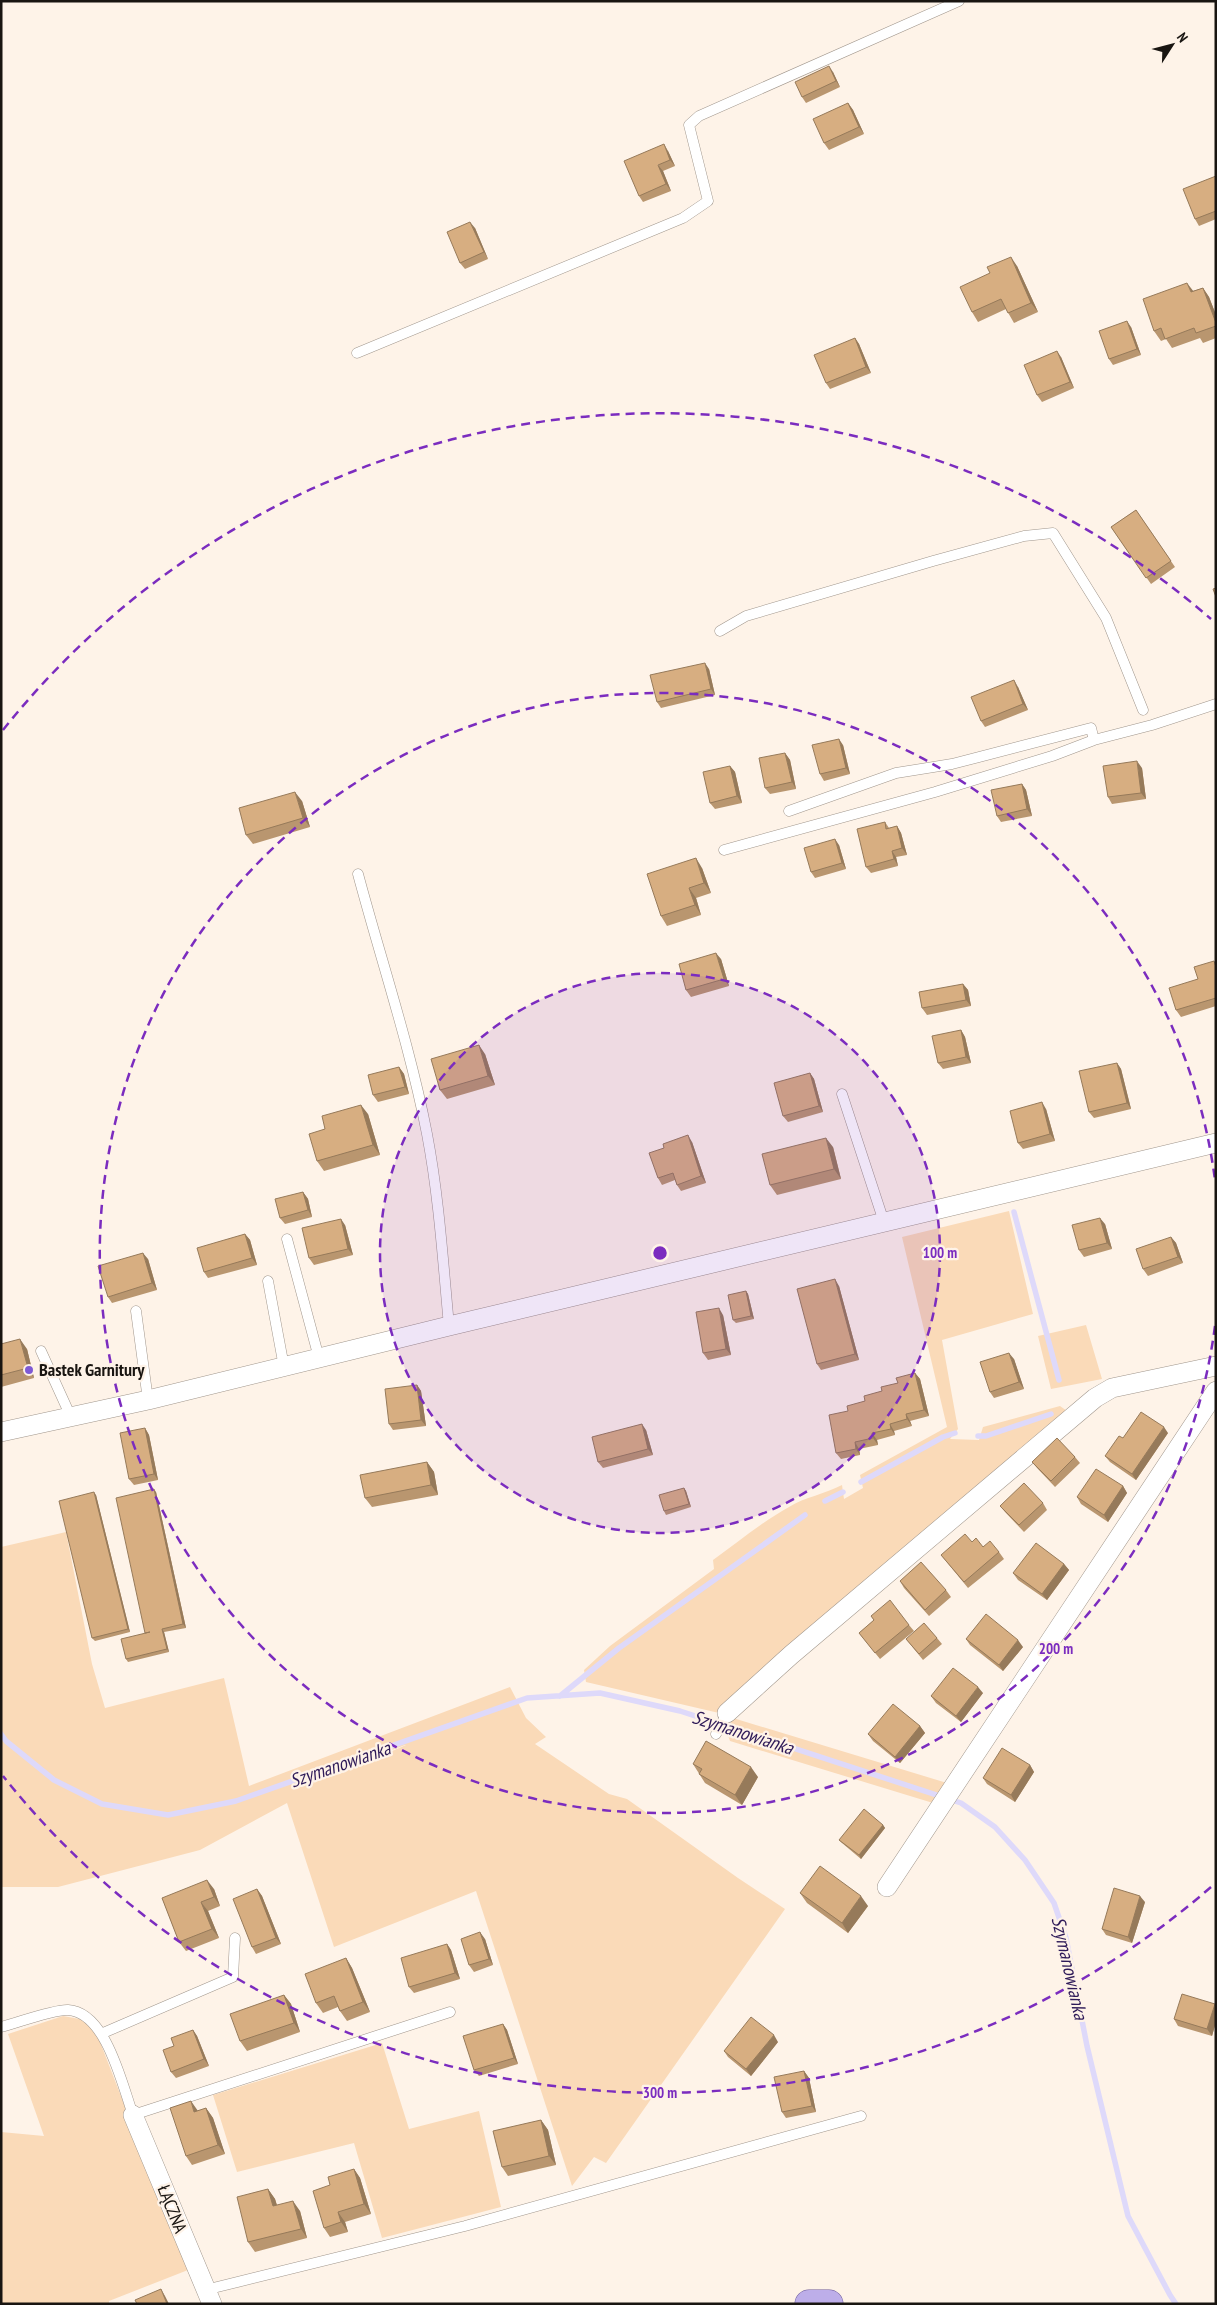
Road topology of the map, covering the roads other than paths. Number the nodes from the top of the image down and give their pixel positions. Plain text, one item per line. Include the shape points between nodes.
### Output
1 (959, 1) edge
2 (357, 353) dead end
3 (720, 631) dead end
4 (1216, 704) edge
5 (1143, 710) dead end
6 (1094, 740) junction
7 (790, 811) dead end
8 (724, 850) dead end
9 (358, 874) dead end
10 (842, 1094) dead end
11 (1216, 1142) edge
12 (884, 1222) junction
13 (287, 1239) dead end
14 (268, 1281) dead end
15 (136, 1311) dead end
16 (450, 1326) junction
17 (41, 1351) dead end
18 (319, 1358) junction
19 (284, 1366) junction
20 (1216, 1366) edge
21 (1216, 1391) edge
22 (148, 1400) junction
23 (71, 1417) junction
24 (1, 1432) edge
25 (727, 1713) joint
26 (716, 1734) dead end
27 (887, 1887) dead end
28 (234, 1938) dead end
29 (450, 2012) dead end
30 (1, 2027) edge
31 (103, 2033) junction
32 (133, 2115) junction
33 (861, 2116) dead end
34 (208, 2297) edge
35 (809, 2304) edge
36 (829, 2304) edge

1 - 2 lane via 699,116 689,125 708,201 683,218
3 - 5 lane via 746,616 887,574 1024,536 1053,532 1106,618
4 - 6 lane
6 - 7 lane via 1091,728 952,764 896,773
6 - 8 lane via 935,792
9 - 16 lane via 414,1071 435,1187
10 - 12 lane
11 - 12 street
12 - 16 street
13 - 18 lane
14 - 19 lane
15 - 22 lane
16 - 18 street
17 - 23 lane
18 - 19 street
19 - 22 street
20 - 25 street via 1112,1388 1095,1398
21 - 27 street
22 - 23 street
23 - 24 street
25 - 26 lane
28 - 31 lane via 233,1977
29 - 32 lane
30 - 31 lane via 66,2010 81,2012
31 - 32 lane
32 - 34 street, ŁĄCZNA
33 - 34 lane
35 - 36 main road

